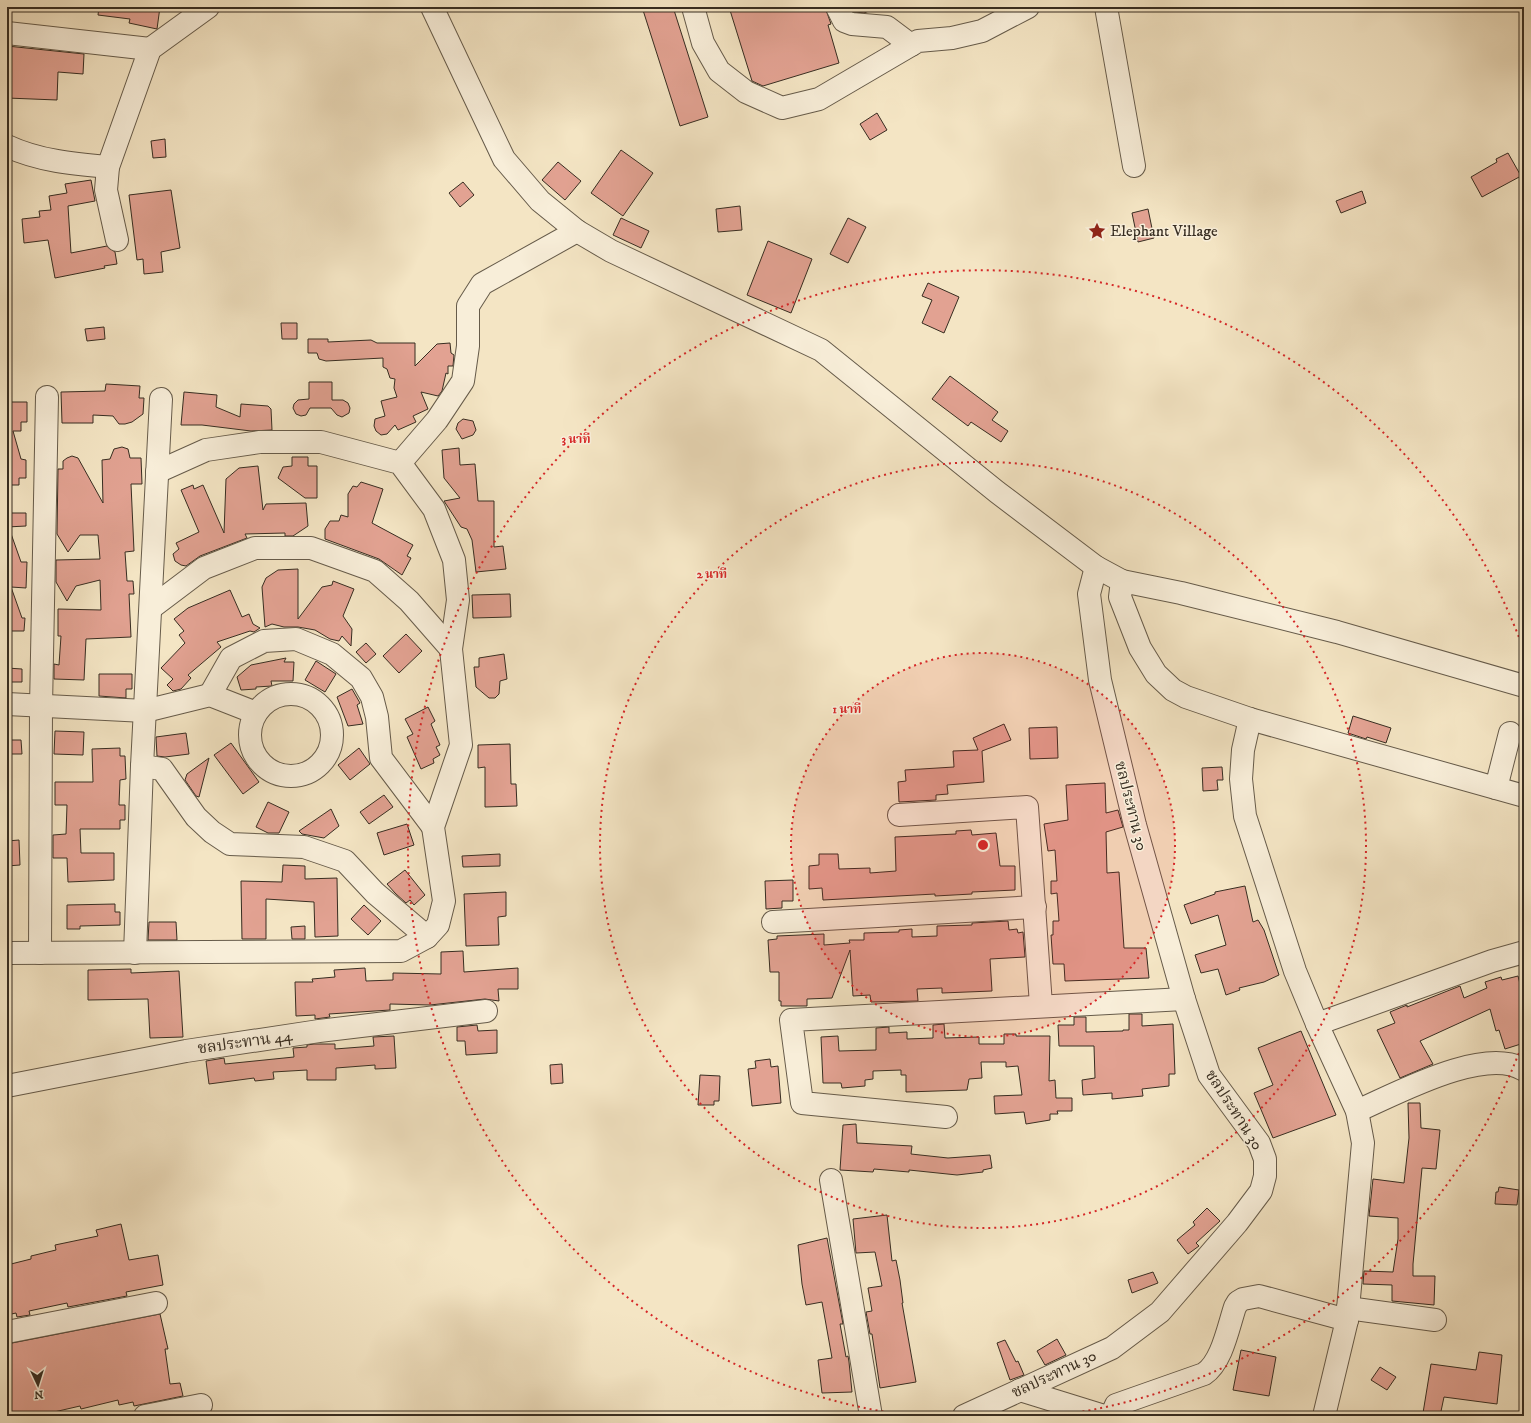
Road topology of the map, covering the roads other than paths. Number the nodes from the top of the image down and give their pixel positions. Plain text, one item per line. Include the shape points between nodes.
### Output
1 (208, 7) edge
2 (432, 7) edge
3 (693, 7) edge
4 (837, 7) edge
5 (1028, 7) edge
6 (1106, 7) edge
7 (7, 33) edge
8 (911, 45) junction
9 (150, 49) junction
10 (7, 146) edge
11 (1134, 166) dead end
12 (108, 167) junction
13 (577, 231) junction
14 (117, 240) dead end
15 (47, 397) dead end
16 (161, 399) dead end
17 (400, 463) junction
18 (157, 472) junction
19 (1096, 567) junction
20 (1122, 581) junction
21 (151, 608) junction
22 (451, 649) junction
23 (1524, 686) edge
24 (210, 696) junction
25 (7, 704) edge
26 (41, 707) junction
27 (146, 711) junction
28 (256, 713) dead end
29 (1250, 719) junction
30 (1510, 733) dead end
31 (142, 766) junction
32 (1496, 788) junction
33 (1524, 796) edge
34 (899, 815) dead end
35 (433, 827) junction
36 (1035, 907) junction
37 (773, 922) dead end
38 (427, 937) junction
39 (1524, 952) edge
40 (7, 953) edge
41 (40, 953) junction
42 (135, 953) junction
43 (1184, 999) junction
44 (1041, 1005) junction
45 (486, 1011) dead end
46 (1317, 1024) junction
47 (1524, 1070) edge
48 (7, 1086) edge
49 (1357, 1111) junction
50 (946, 1117) dead end
51 (831, 1180) dead end
52 (156, 1303) dead end
53 (1348, 1314) junction
54 (1435, 1320) dead end
55 (7, 1332) edge
56 (1020, 1390) junction
57 (201, 1405) dead end
58 (145, 1416) edge
59 (871, 1416) edge
60 (964, 1416) edge
61 (1104, 1416) edge
62 (1111, 1416) edge
63 (1324, 1416) edge

1 - 9 street
2 - 13 street via 504,159 540,201
3 - 8 street via 703,44 719,71 746,92 782,108 818,99
4 - 8 street via 844,21 887,27
5 - 8 street via 982,31 952,38 918,41
6 - 11 street
7 - 9 street
9 - 12 street
10 - 12 street via 40,158
12 - 14 street via 106,190
13 - 17 street via 482,284 468,306 468,346 464,381
13 - 19 street via 611,251 821,350 997,492
15 - 26 street
16 - 18 street
17 - 18 street via 321,442 260,442 206,450
17 - 22 street via 434,509 454,560 458,600
18 - 21 street
19 - 20 street
19 - 43 street, ชลประทาน 30 via 1089,594 1100,680 1135,825
20 - 23 street via 1337,632
20 - 29 street via 1120,597 1127,619 1140,648 1156,674 1173,690 1186,697
21 - 22 street via 204,568 255,548 311,548 375,571 409,601
21 - 27 street
22 - 35 street via 460,745
24 - 27 street
24 - 28 street
24 - 35 street via 232,658 264,641 296,639 332,654 361,678 372,697 377,717 381,758
25 - 26 street
26 - 27 street
26 - 41 street
27 - 31 street
29 - 32 street
29 - 46 street via 1243,750 1241,779 1245,816 1295,971
30 - 32 street
31 - 38 street via 162,769 196,817 230,844 304,847 345,861 375,893
31 - 42 street
32 - 33 street
34 - 36 street via 1027,807
35 - 38 street via 444,900 438,925
36 - 37 street
36 - 44 street
38 - 42 street via 401,951
39 - 46 street via 1492,960
40 - 41 street
41 - 42 street
43 - 44 street
43 - 56 street, ชลประทาน 30 via 1208,1075 1259,1143 1264,1159 1265,1176 1261,1191 1237,1223 1160,1312 1112,1348
44 - 50 street via 791,1020 802,1103
45 - 48 street, ชลประทาน 44 via 319,1031 186,1051
46 - 49 street
47 - 49 street via 1505,1063 1487,1063 1452,1070
49 - 53 street via 1363,1143
51 - 59 street
52 - 55 street
53 - 54 street
53 - 62 street via 1259,1296 1243,1299 1235,1307 1217,1361 1210,1371 1116,1405
53 - 63 street
56 - 60 street, ชลประทาน 30
56 - 61 street
57 - 58 street

